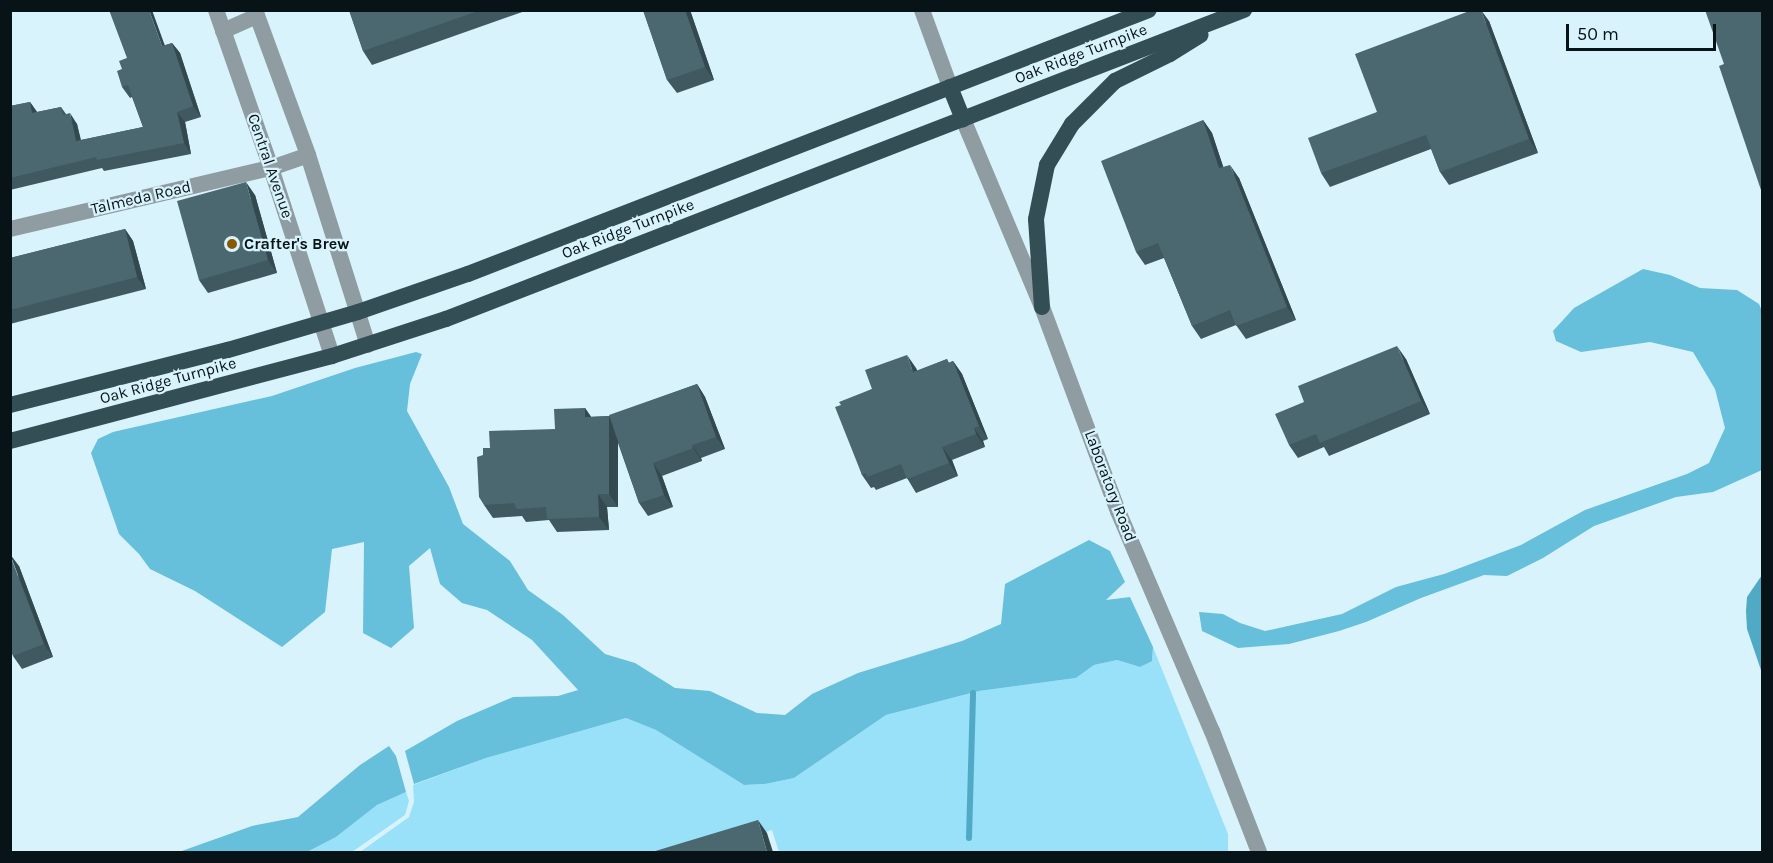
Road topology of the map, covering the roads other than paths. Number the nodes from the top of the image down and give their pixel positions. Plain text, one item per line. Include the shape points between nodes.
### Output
1 (216, 10) edge
2 (922, 10) edge
3 (1149, 10) edge
4 (1239, 12) edge
5 (256, 13) edge
6 (223, 31) junction
7 (950, 87) junction
8 (963, 119) junction
9 (308, 155) junction
10 (271, 168) junction
11 (10, 228) edge
12 (1042, 307) junction
13 (358, 312) junction
14 (321, 322) junction
15 (368, 345) junction
16 (332, 356) junction
17 (10, 405) edge
18 (10, 441) edge
19 (1259, 852) edge

1 - 6 street, Central Avenue
2 - 7 street
3 - 7 highway, Oak Ridge Turnpike
4 - 8 highway, Oak Ridge Turnpike
4 - 12 highway via 1170,54 1114,81 1072,124 1047,165 1036,219
5 - 6 street
5 - 9 street
6 - 10 street, Central Avenue
7 - 8 highway
7 - 13 highway, Oak Ridge Turnpike via 468,274
8 - 12 street, Laboratory Road
8 - 15 highway, Oak Ridge Turnpike
9 - 10 street, Talmeda Road
9 - 13 street
10 - 11 street, Talmeda Road
10 - 14 street, Central Avenue
12 - 19 street, Laboratory Road via 1118,511
13 - 14 highway, Oak Ridge Turnpike
13 - 15 street
14 - 16 street, Central Avenue
14 - 17 highway, Oak Ridge Turnpike via 228,350
15 - 16 highway, Oak Ridge Turnpike
16 - 18 highway, Oak Ridge Turnpike

